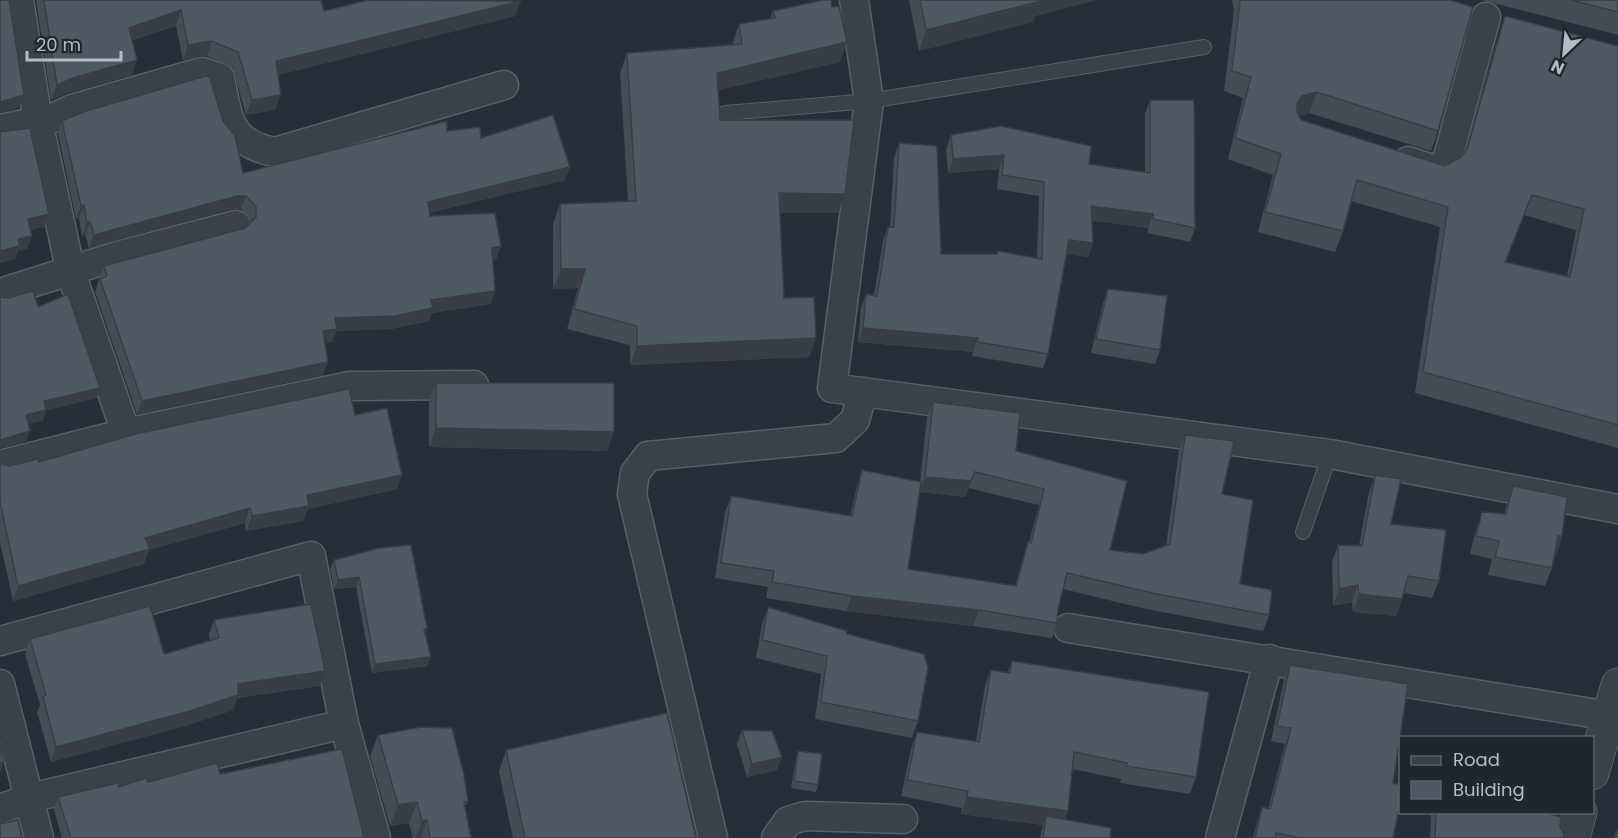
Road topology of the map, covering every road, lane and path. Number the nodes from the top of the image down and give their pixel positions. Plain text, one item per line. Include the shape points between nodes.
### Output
1 (19, 0) edge
2 (854, 0) edge
3 (1486, 17) dead end
4 (1204, 47) dead end
5 (504, 85) dead end
6 (869, 101) junction
7 (726, 113) dead end
8 (38, 121) junction
9 (0, 129) edge
10 (1381, 153) edge
11 (236, 225) dead end
12 (71, 273) junction
13 (0, 293) edge
14 (502, 385) edge
15 (863, 392) junction
16 (126, 433) junction
17 (1330, 454) junction
18 (0, 465) edge
19 (1618, 509) edge
20 (1303, 532) dead end
21 (1068, 628) dead end
22 (0, 641) edge
23 (1269, 659) junction
24 (0, 684) edge
25 (1616, 695) edge
26 (344, 724) junction
27 (1594, 770) edge
28 (30, 798) junction
29 (0, 809) edge
30 (1580, 814) edge
31 (903, 819) dead end
32 (39, 838) edge
33 (376, 838) edge
34 (713, 838) edge
35 (777, 838) edge
36 (1220, 838) edge
37 (1573, 838) edge

1 - 8 street
2 - 6 street
3 - 10 street via 1444,165 1435,170
4 - 6 lane
5 - 8 street via 275,152 254,149 236,134 226,112 220,78 202,72
6 - 7 lane
6 - 15 street via 832,388
8 - 9 street
8 - 12 street
11 - 12 street via 117,256
12 - 13 street
12 - 16 street
14 - 16 street via 350,386
15 - 17 street
15 - 34 street via 855,420 836,438 648,456 635,472 632,494
16 - 18 street
17 - 19 street
17 - 20 lane
21 - 23 street
22 - 26 street via 311,556
23 - 25 street
23 - 36 street
24 - 28 street
25 - 27 street
26 - 28 street
26 - 33 street
28 - 29 street
28 - 32 street
30 - 37 street
31 - 35 street via 805,816 788,820

